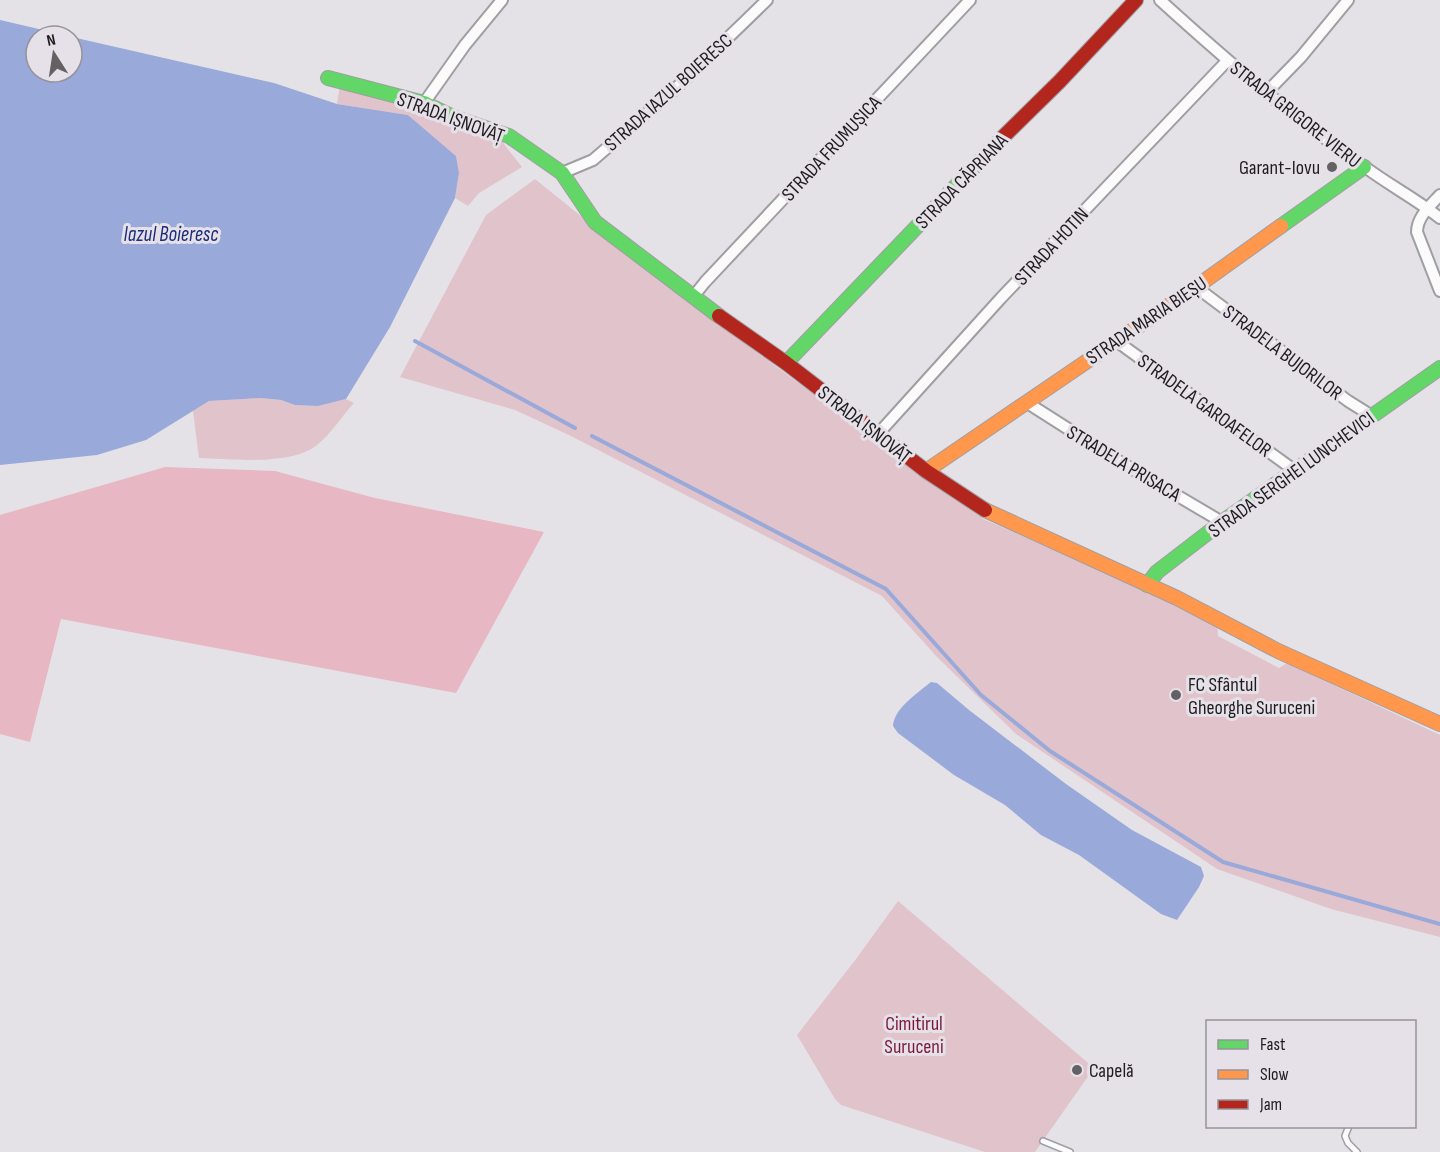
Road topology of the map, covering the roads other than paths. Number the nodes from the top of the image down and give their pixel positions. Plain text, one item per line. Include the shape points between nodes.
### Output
1 (502, 0) edge
2 (767, 0) edge
3 (970, 0) edge
4 (1136, 0) edge
5 (1160, 0) edge
6 (1348, 0) edge
7 (1227, 61) junction
8 (328, 78) dead end
9 (1267, 92) junction
10 (424, 103) junction
11 (1364, 167) junction
12 (562, 173) junction
13 (1440, 195) edge
14 (1428, 209) junction
15 (1440, 218) edge
16 (1196, 286) junction
17 (1440, 291) edge
18 (693, 297) junction
19 (1115, 340) junction
20 (786, 363) junction
21 (1440, 368) edge
22 (1026, 402) junction
23 (1372, 416) junction
24 (878, 434) junction
25 (1294, 470) junction
26 (926, 471) junction
27 (1222, 522) junction
28 (1147, 585) junction
29 (1440, 724) edge
30 (1348, 1128) edge
31 (1043, 1141) dead end
32 (1353, 1151) edge
33 (1070, 1152) edge

1 - 10 street
2 - 12 street, STRADA IAZUL BOIERESC via 674,90 593,160
3 - 18 street, STRADA FRUMUȘICA
4 - 20 street, STRADA CĂPRIANA
5 - 7 street, STRADA GRIGORE VIERU
6 - 9 street
7 - 9 street, STRADA GRIGORE VIERU
7 - 24 street, STRADA HOTIN via 1001,298
8 - 10 street, STRADA IȘNOVĂȚ
9 - 11 street, STRADA GRIGORE VIERU
10 - 12 street, STRADA IȘNOVĂȚ via 501,132
11 - 14 street, STRADA GRIGORE VIERU
11 - 16 street, STRADA MARIA BIEȘU
12 - 18 street, STRADA IȘNOVĂȚ via 595,222
13 - 14 street
14 - 15 street, STRADA GRIGORE VIERU
14 - 17 street via 1417,224 1417,232
16 - 19 street, STRADA MARIA BIEȘU
16 - 23 street, STRADELA BUJORILOR
18 - 20 street, STRADA IȘNOVĂȚ
19 - 22 street, STRADA MARIA BIEȘU
19 - 25 street, STRADELA GAROAFELOR
20 - 24 street, STRADA IȘNOVĂȚ
21 - 23 street, STRADA SERGHEI LUNCHEVICI
22 - 26 street, STRADA MARIA BIEȘU
22 - 27 street, STRADELA PRISACA
23 - 25 street, STRADA SERGHEI LUNCHEVICI
24 - 26 street, STRADA IȘNOVĂȚ
25 - 27 street, STRADA SERGHEI LUNCHEVICI
26 - 28 street, STRADA IȘNOVĂȚ via 980,507
27 - 28 street, STRADA SERGHEI LUNCHEVICI via 1157,572
28 - 29 street, STRADA IȘNOVĂȚ via 1278,651
30 - 32 lane via 1345,1136
31 - 33 lane

